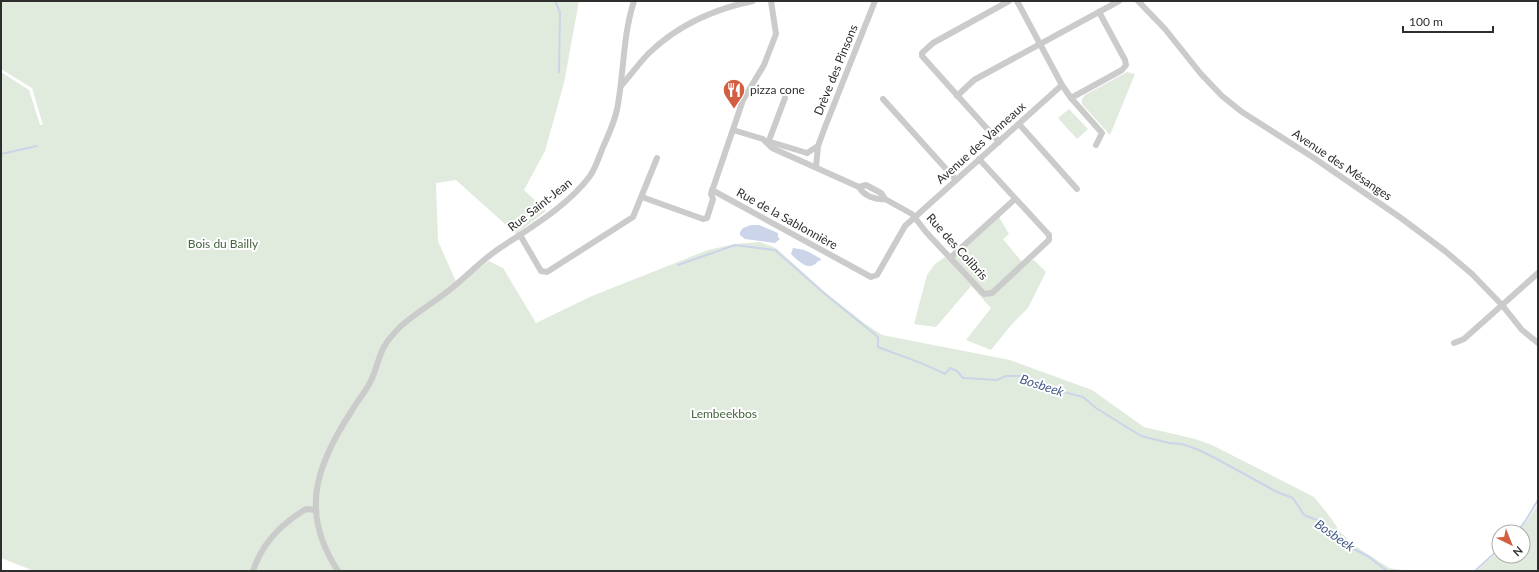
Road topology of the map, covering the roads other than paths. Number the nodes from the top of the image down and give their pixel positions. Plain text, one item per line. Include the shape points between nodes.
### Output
1 (634, 1) edge
2 (753, 1) edge
3 (771, 1) edge
4 (874, 1) edge
5 (1009, 1) edge
6 (1017, 1) edge
7 (1119, 1) edge
8 (1138, 1) edge
9 (1099, 12) junction
10 (1041, 43) junction
11 (1062, 85) junction
12 (621, 86) junction
13 (957, 96) junction
14 (785, 98) dead end
15 (1071, 98) junction
16 (883, 99) dead end
17 (1019, 124) junction
18 (734, 130) junction
19 (999, 142) junction
20 (768, 143) junction
21 (1096, 145) dead end
22 (818, 146) junction
23 (807, 153) junction
24 (657, 158) dead end
25 (979, 159) junction
26 (804, 162) junction
27 (816, 167) junction
28 (956, 180) junction
29 (1077, 189) dead end
30 (712, 190) junction
31 (642, 197) junction
32 (1015, 199) junction
33 (915, 217) junction
34 (520, 235) junction
35 (950, 258) junction
36 (1538, 273) edge
37 (1502, 305) junction
38 (1454, 343) dead end
39 (1538, 343) edge
40 (315, 510) junction
41 (253, 571) edge
42 (338, 571) edge

1 - 12 street, Rue Saint-Jean via 628,23
2 - 12 street via 728,7 686,25 650,53
3 - 18 street via 776,34 764,65 743,100
4 - 22 street, Drève des Pinsons
5 - 13 street via 933,42 922,53
6 - 10 street
7 - 9 street
8 - 37 street, Avenue des Mésanges via 1222,96 1445,251
9 - 10 street
9 - 15 street via 1126,65 1122,70
10 - 11 street
10 - 13 street via 974,80
11 - 15 street
11 - 17 street, Avenue des Vanneaux
12 - 34 street, Rue Saint-Jean via 610,131 592,173 566,200
13 - 19 street
14 - 20 street
15 - 21 street via 1102,133
16 - 28 street
17 - 19 street, Avenue des Vanneaux
17 - 29 street
18 - 20 street
18 - 30 street
19 - 25 street, Avenue des Vanneaux
20 - 23 street
20 - 26 street via 772,148
22 - 23 street
22 - 27 street, Drève des Pinsons
23 - 26 street
24 - 31 street
25 - 28 street, Avenue des Vanneaux
25 - 32 street
26 - 27 street
27 - 33 street via 859,187 862,192 877,200 885,199
28 - 33 street, Avenue des Vanneaux
30 - 31 street via 713,200 707,218 703,219
30 - 33 street, Rue de la Sablonnière via 871,277 877,275 902,229
31 - 34 street via 633,217 547,272 541,271
32 - 35 street
32 - 35 street, Rue des Colibris via 1049,235 1049,240 992,293 984,294
33 - 35 street, Rue des Colibris
34 - 40 street, Rue Saint-Jean via 495,251 392,335 383,348 368,387 331,447 316,492
36 - 37 street
37 - 38 street via 1464,339
37 - 39 street, Avenue des Mésanges via 1522,330
40 - 41 street via 306,509 279,528 270,537
40 - 42 street, Rue Saint-Jean via 322,542

